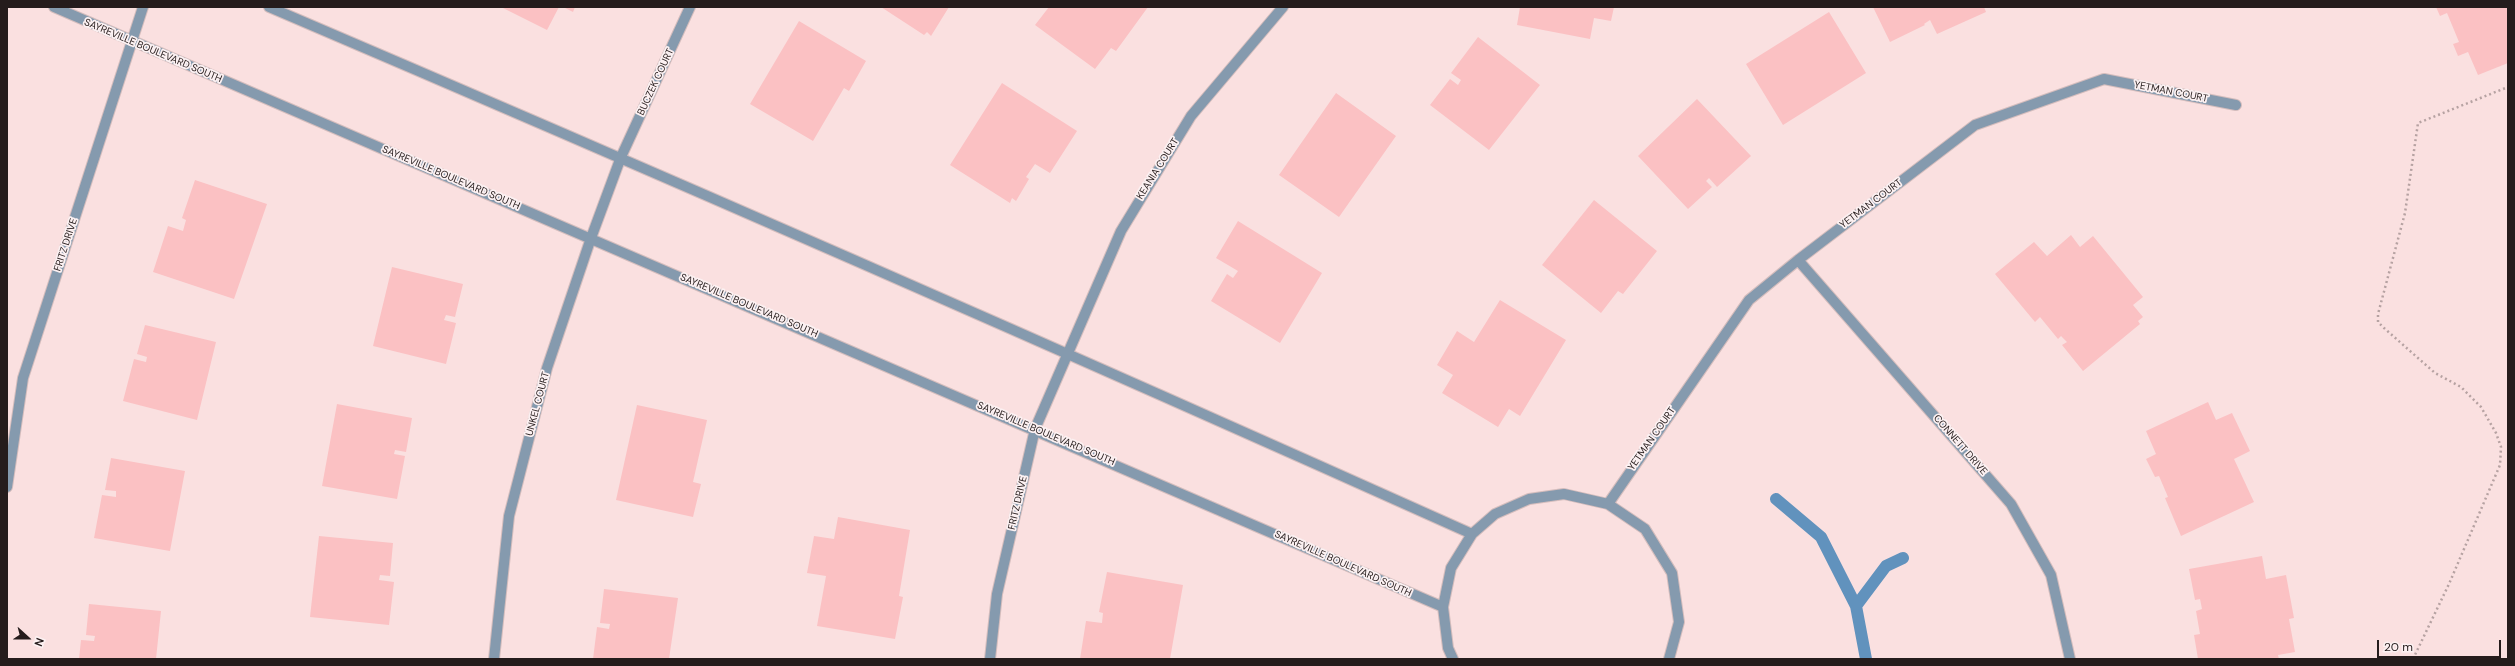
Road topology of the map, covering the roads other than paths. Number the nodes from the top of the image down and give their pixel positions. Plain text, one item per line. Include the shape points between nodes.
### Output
1 (54, 7) edge
2 (143, 7) edge
3 (269, 7) edge
4 (690, 7) edge
5 (1283, 7) edge
6 (132, 42) junction
7 (2236, 105) dead end
8 (621, 157) junction
9 (591, 238) junction
10 (1798, 260) junction
11 (1066, 352) junction
12 (1035, 429) junction
13 (7, 487) edge
14 (1608, 504) junction
15 (1472, 534) junction
16 (1443, 607) junction
17 (494, 659) edge
18 (990, 659) edge
19 (1453, 659) edge
20 (1669, 659) edge
21 (2070, 659) edge

1 - 6 street, SAYREVILLE BOULEVARD SOUTH
2 - 6 street, FRITZ DRIVE
3 - 8 street
4 - 8 street, BUCZEK COURT
5 - 11 street, KEANIA COURT via 1191,116 1121,231
6 - 9 street, SAYREVILLE BOULEVARD SOUTH
6 - 13 street, FRITZ DRIVE via 23,378
7 - 10 street, YETMAN COURT via 2104,79 1976,125
8 - 9 street, UNKEL COURT
8 - 11 street
9 - 12 street, SAYREVILLE BOULEVARD SOUTH
9 - 17 street, UNKEL COURT via 547,368 509,516
10 - 14 street, YETMAN COURT via 1749,300
10 - 21 street, CONNETT DRIVE via 2011,504 2051,575
11 - 12 street, FRITZ DRIVE
11 - 15 street
12 - 16 street, SAYREVILLE BOULEVARD SOUTH
12 - 18 street, FRITZ DRIVE via 996,594
14 - 15 street via 1564,494 1529,498 1496,514
14 - 20 street via 1645,529 1672,573 1679,622
15 - 16 street via 1451,568
16 - 19 street via 1448,648

